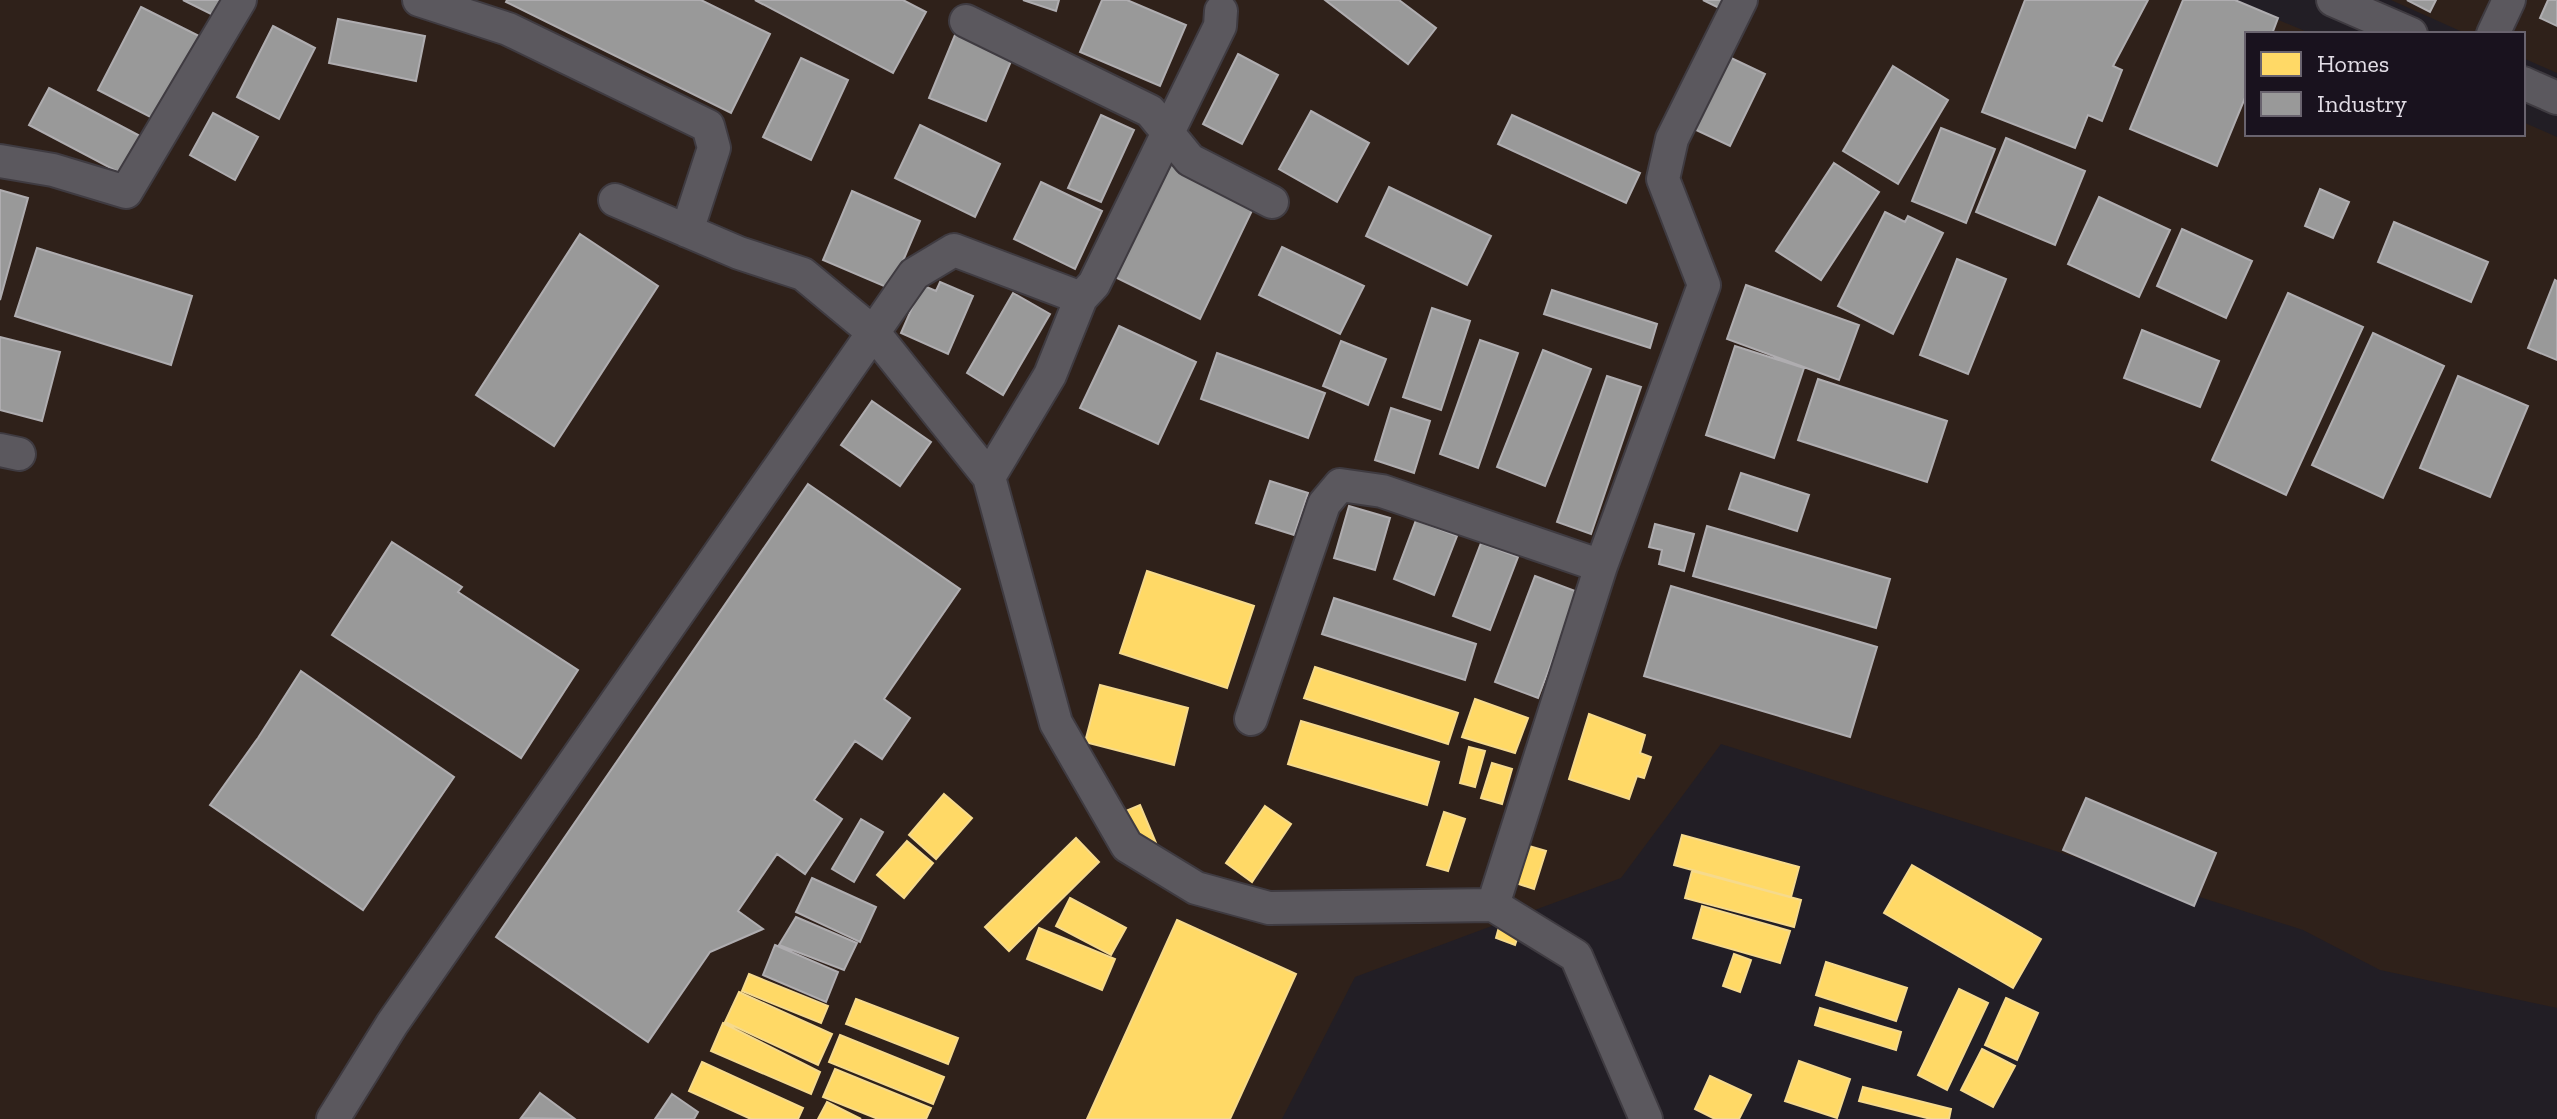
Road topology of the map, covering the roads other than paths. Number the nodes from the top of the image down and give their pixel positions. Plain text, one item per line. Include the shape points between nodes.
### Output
1 (240, 0) edge
2 (419, 0) edge
3 (1741, 0) edge
4 (2333, 0) edge
5 (2509, 0) edge
6 (1222, 4) edge
7 (966, 21) dead end
8 (2406, 32) edge
9 (2494, 32) edge
10 (2525, 84) edge
11 (2557, 98) edge
12 (1168, 134) junction
13 (0, 161) edge
14 (615, 200) dead end
15 (1272, 202) dead end
16 (687, 231) junction
17 (1081, 298) junction
18 (874, 333) junction
19 (989, 477) junction
20 (1601, 566) junction
21 (1251, 719) dead end
22 (1493, 905) junction
23 (333, 1119) edge
24 (1646, 1119) edge

1 - 13 street via 126,192
2 - 16 street via 508,29 708,126 714,148
3 - 20 street via 1672,139 1663,179 1704,285
4 - 8 street
5 - 9 street
6 - 12 street via 1220,26
7 - 12 street via 1150,111
10 - 11 street
12 - 15 street via 1190,160
12 - 17 street via 1094,284
14 - 16 street
16 - 18 street via 803,274
17 - 18 street via 954,250 914,274
17 - 19 street via 1050,375
18 - 19 street
18 - 23 street via 392,1024
19 - 22 street via 1056,723 1127,846 1196,888 1269,908
20 - 21 street via 1382,491 1340,485 1324,504
20 - 22 street
22 - 24 street via 1576,956

